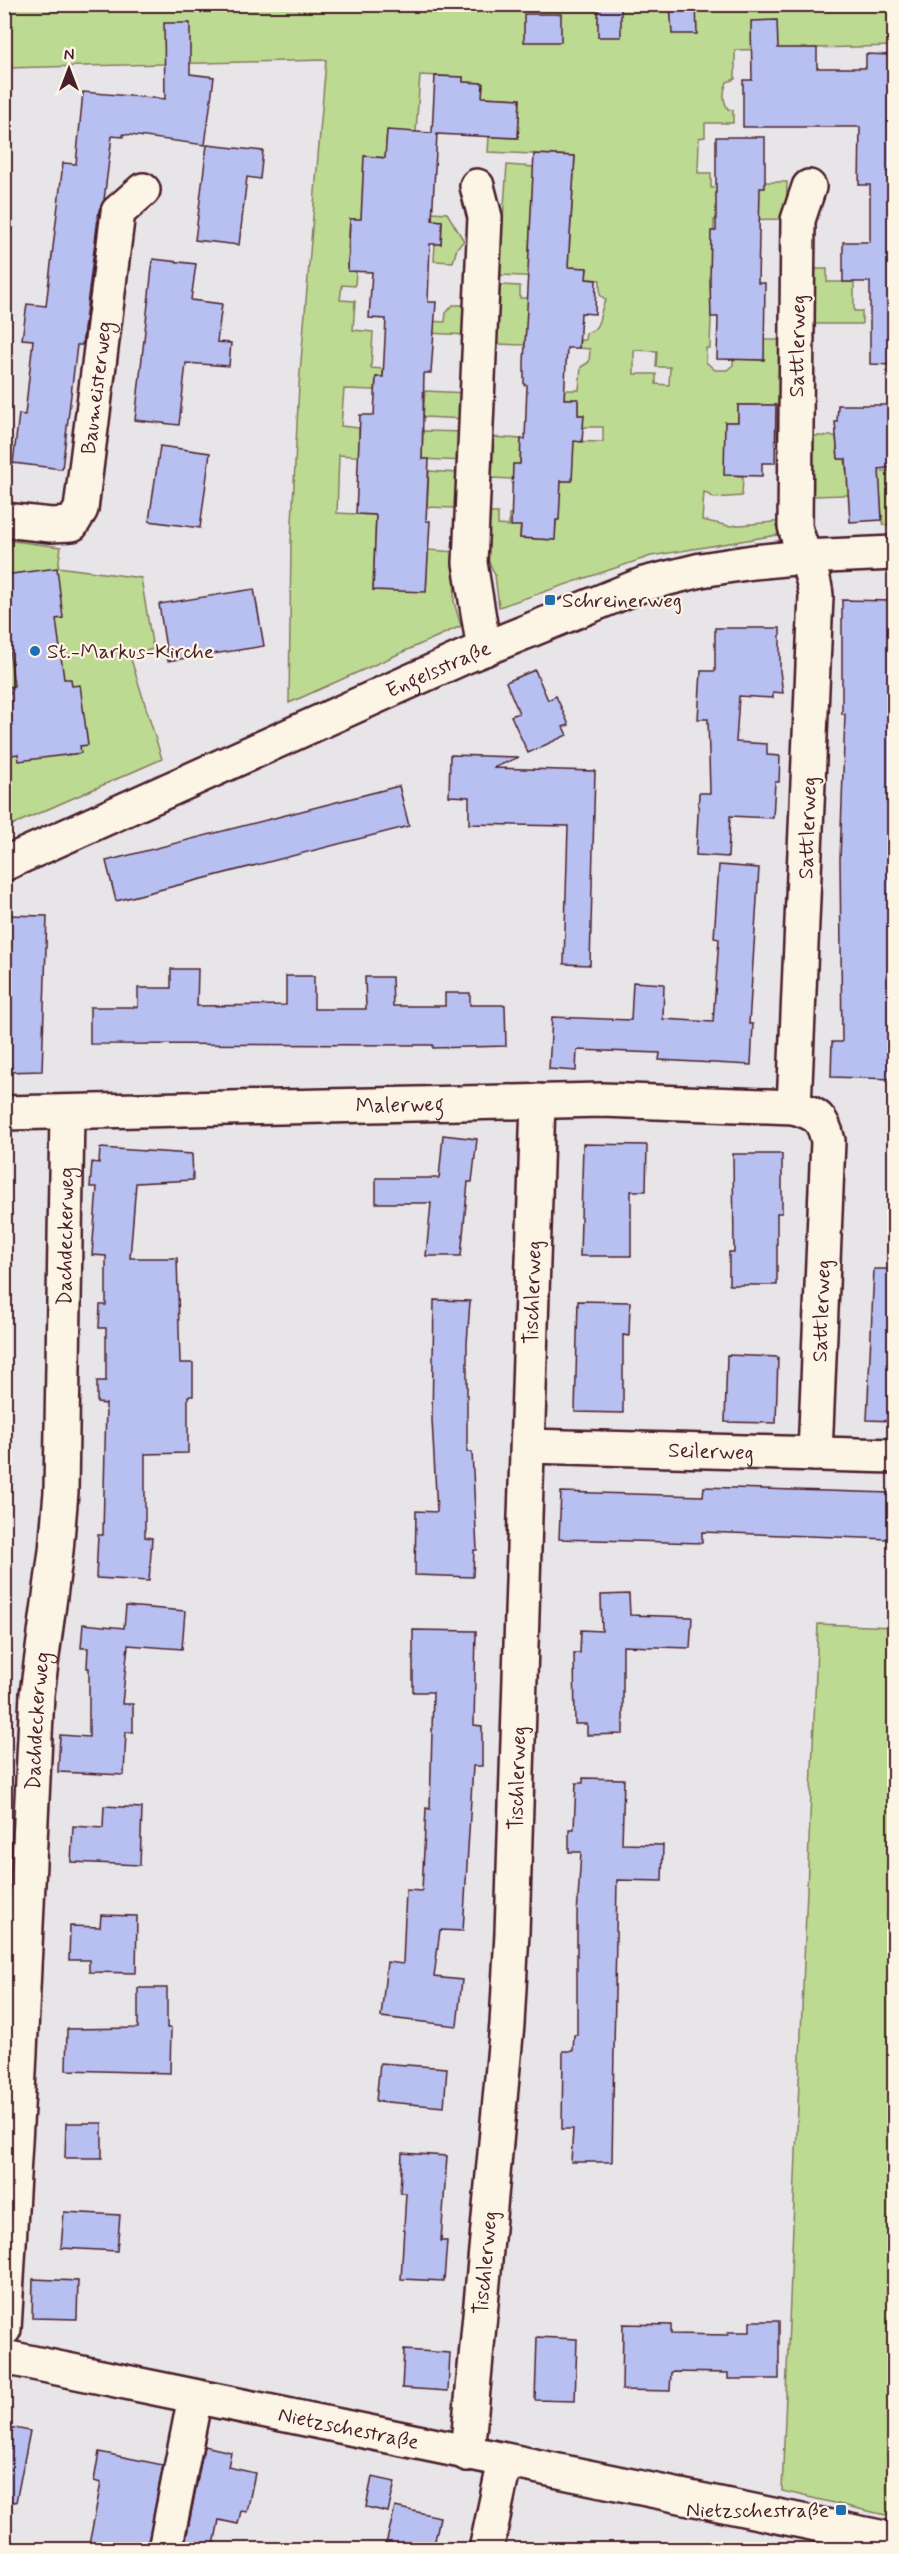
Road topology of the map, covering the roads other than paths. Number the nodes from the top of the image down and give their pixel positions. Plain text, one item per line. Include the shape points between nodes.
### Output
1 (477, 186) dead end
2 (809, 187) dead end
3 (143, 190) dead end
4 (4, 520) edge
5 (894, 553) edge
6 (804, 557) junction
7 (484, 649) junction
8 (4, 864) edge
9 (538, 1101) junction
10 (794, 1107) junction
11 (67, 1112) junction
12 (4, 1113) edge
13 (528, 1446) junction
14 (815, 1454) junction
15 (894, 1456) edge
16 (4, 2330) edge
17 (4, 2357) edge
18 (195, 2397) junction
19 (467, 2454) junction
20 (505, 2461) junction
21 (894, 2540) edge
22 (165, 2550) edge
23 (486, 2550) edge

1 - 7 street via 485,217 470,563
2 - 6 street, Sattlerweg via 798,220 795,526
3 - 4 street, Baumeisterweg via 118,212 81,509 72,524
5 - 6 street, Engelsstraße
6 - 7 street, Engelsstraße via 712,568 644,584
6 - 10 street, Sattlerweg via 814,579 816,596
7 - 8 street, Engelsstraße
9 - 10 street, Malerweg
9 - 11 street, Malerweg
9 - 13 street, Tischlerweg
10 - 14 street, Sattlerweg via 812,1113 825,1124 828,1142
11 - 12 street, Malerweg
11 - 16 street, Dachdeckerweg via 61,1492 37,1694
13 - 14 street, Seilerweg
13 - 19 street, Tischlerweg via 507,2024
14 - 15 street, Seilerweg
17 - 18 street, Nietzschestraße
18 - 19 street, Nietzschestraße
18 - 22 street
19 - 20 street, Nietzschestraße
20 - 21 street, Nietzschestraße
20 - 23 street

